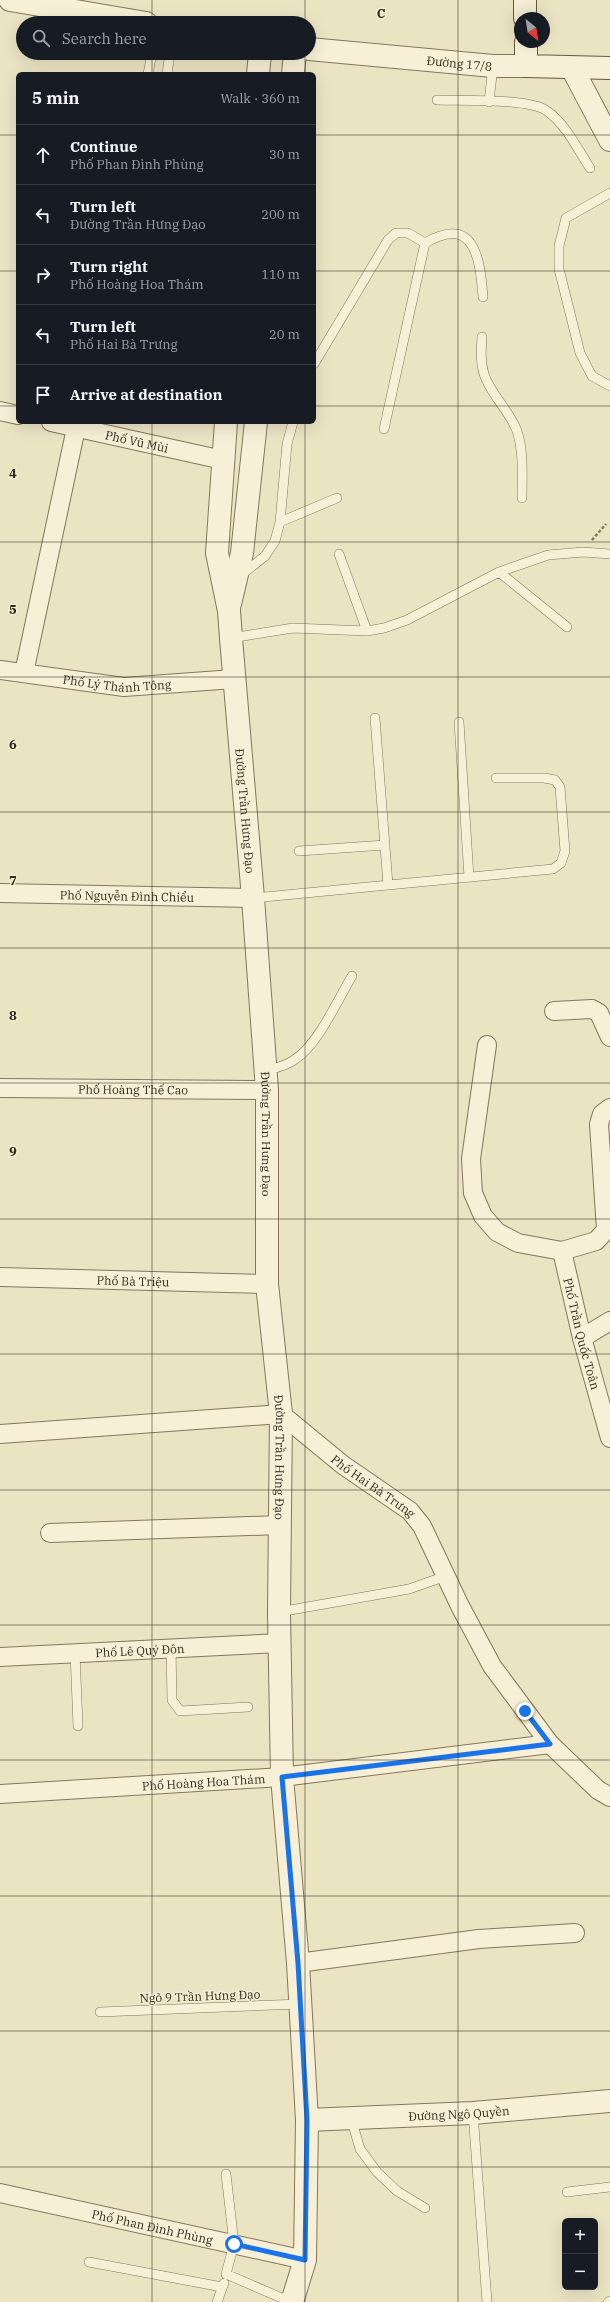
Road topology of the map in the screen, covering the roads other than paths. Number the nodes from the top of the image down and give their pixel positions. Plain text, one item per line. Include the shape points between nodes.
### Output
1 (10, 0) edge
2 (105, 16) edge
3 (526, 48) edge
4 (316, 50) edge
5 (151, 60) edge
6 (169, 60) edge
7 (259, 60) edge
8 (294, 60) edge
9 (493, 66) junction
10 (526, 66) junction
11 (572, 68) junction
12 (610, 68) edge
13 (148, 72) edge
14 (167, 72) edge
15 (258, 72) edge
16 (293, 72) edge
17 (437, 100) dead end
18 (489, 102) junction
19 (610, 140) edge
20 (590, 168) dead end
21 (610, 193) edge
22 (425, 243) junction
23 (483, 297) dead end
24 (482, 337) dead end
25 (316, 361) edge
26 (610, 386) edge
27 (0, 411) edge
28 (16, 415) edge
29 (59, 424) edge
30 (226, 424) edge
31 (256, 424) edge
32 (292, 424) edge
33 (76, 428) junction
34 (384, 429) dead end
35 (223, 460) junction
36 (336, 498) dead end
37 (522, 498) dead end
38 (280, 522) junction
39 (339, 554) dead end
40 (610, 554) edge
41 (499, 572) junction
42 (236, 579) junction
43 (229, 611) junction
44 (567, 626) dead end
45 (367, 631) junction
46 (231, 638) junction
47 (0, 670) edge
48 (24, 673) junction
49 (234, 680) junction
50 (374, 718) dead end
51 (459, 722) dead end
52 (496, 778) dead end
53 (385, 844) junction
54 (299, 851) dead end
55 (469, 877) junction
56 (388, 885) junction
57 (0, 893) edge
58 (253, 898) junction
59 (352, 976) dead end
60 (554, 1011) dead end
61 (610, 1037) edge
62 (487, 1045) dead end
63 (266, 1081) junction
64 (0, 1088) edge
65 (610, 1108) edge
66 (606, 1171) edge
67 (562, 1251) junction
68 (0, 1277) edge
69 (267, 1284) junction
70 (610, 1321) edge
71 (582, 1338) junction
72 (281, 1414) junction
73 (0, 1434) edge
74 (610, 1438) edge
75 (280, 1525) junction
76 (50, 1533) dead end
77 (446, 1576) junction
78 (279, 1612) junction
79 (280, 1643) junction
80 (171, 1648) junction
81 (75, 1653) junction
82 (0, 1657) edge
83 (248, 1707) dead end
84 (78, 1726) dead end
85 (550, 1744) junction
86 (282, 1777) junction
87 (0, 1794) edge
88 (610, 1798) edge
89 (575, 1933) dead end
90 (298, 1963) junction
91 (300, 2004) junction
92 (100, 2012) dead end
93 (610, 2101) edge
94 (473, 2113) junction
95 (352, 2118) junction
96 (307, 2120) junction
97 (226, 2174) dead end
98 (610, 2187) edge
99 (567, 2192) dead end
100 (0, 2193) edge
101 (426, 2208) dead end
102 (234, 2244) junction
103 (305, 2260) junction
104 (88, 2262) dead end
105 (226, 2274) junction
106 (222, 2287) junction
107 (217, 2302) edge
108 (292, 2302) edge
109 (487, 2302) edge

1 - 2 street
3 - 10 street
4 - 9 street, Đường 17/8
5 - 13 lane
6 - 14 lane
7 - 15 street
8 - 16 street
9 - 10 street, Đường 17/8
9 - 18 lane
10 - 11 street, Đường 17/8
11 - 12 street, Đường 17/8
11 - 19 street
17 - 18 lane
18 - 20 lane via 533,106 547,111 561,125
21 - 26 lane via 566,218 559,246 560,269 580,353 592,376
22 - 23 lane via 439,235 453,233 468,241 477,253
22 - 25 lane via 402,233 396,233 388,240
22 - 34 lane
24 - 37 lane via 481,358 485,378 508,411 517,432 522,462
27 - 28 street
29 - 33 street, Phố Vũ Mùi
30 - 35 street, Đường Trần Hưng Đạo
31 - 42 street, Đường Trần Hưng Đạo via 242,553
32 - 38 lane via 287,444
33 - 35 street, Phố Vũ Mùi
33 - 48 street
35 - 43 street, Đường Trần Hưng Đạo via 217,553
36 - 38 lane
38 - 42 lane via 275,541 265,556
39 - 45 lane
40 - 41 lane via 583,552 548,555
41 - 44 lane
41 - 45 lane via 407,620
42 - 43 street, Đường Trần Hưng Đạo
43 - 46 street, Đường Trần Hưng Đạo
45 - 46 lane via 293,628
46 - 49 street, Đường Trần Hưng Đạo
47 - 48 street, Phố Lý Thánh Tông
48 - 49 street, Phố Lý Thánh Tông via 124,687
49 - 58 street, Đường Trần Hưng Đạo
50 - 53 lane
51 - 55 lane
52 - 55 lane via 555,780 560,787 565,851 562,863 553,869
53 - 54 lane
53 - 56 lane
55 - 56 lane
56 - 58 lane
57 - 58 street, Phố Nguyễn Đình Chiểu
58 - 63 street, Đường Trần Hưng Đạo
59 - 63 lane via 304,1052
60 - 61 street via 592,1008 599,1013
62 - 67 street via 471,1159 473,1193 483,1216 497,1232 518,1243
63 - 64 street, Phố Hoàng Thế Cao
63 - 69 street, Đường Trần Hưng Đạo
65 - 66 street via 602,1114 599,1124
66 - 67 street via 606,1230 596,1241
67 - 71 street, Phố Trần Quốc Toản
68 - 69 street, Phố Bà Triệu
69 - 72 street, Đường Trần Hưng Đạo
70 - 71 street
71 - 74 street, Phố Trần Quốc Toản
72 - 73 street
72 - 75 street, Đường Trần Hưng Đạo
72 - 77 street, Phố Hai Bà Trưng via 343,1465 410,1511 422,1526
75 - 76 street
75 - 78 street, Đường Trần Hưng Đạo
77 - 78 lane via 410,1589
77 - 85 street, Phố Hai Bà Trưng via 492,1666
78 - 79 street, Đường Trần Hưng Đạo
79 - 80 street, Phố Lê Quý Đôn
79 - 86 street, Đường Trần Hưng Đạo
80 - 81 street, Phố Lê Quý Đôn
80 - 83 lane via 172,1700 180,1711
81 - 82 street, Phố Lê Quý Đôn
81 - 84 lane
85 - 86 street, Phố Hoàng Hoa Thám
85 - 88 street, Phố Hai Bà Trưng via 598,1790
86 - 87 street, Phố Hoàng Hoa Thám
86 - 90 street, Đường Trần Hưng Đạo
89 - 90 street via 479,1940
90 - 91 street, Đường Trần Hưng Đạo
91 - 92 lane, Ngõ 9 Trần Hưng Đạo
91 - 96 street, Đường Trần Hưng Đạo
93 - 94 street, Đường Ngô Quyền
94 - 95 street, Đường Ngô Quyền
94 - 109 lane
95 - 96 street, Đường Ngô Quyền
95 - 101 lane via 360,2150 377,2172 397,2191
96 - 103 street, Đường Trần Hưng Đạo
97 - 102 lane
98 - 99 lane
100 - 102 street, Phố Phan Đình Phùng
102 - 103 street, Phố Phan Đình Phùng
102 - 105 lane
103 - 108 street, Đường Trần Hưng Đạo
104 - 106 lane
105 - 106 lane
105 - 108 lane
106 - 107 lane

